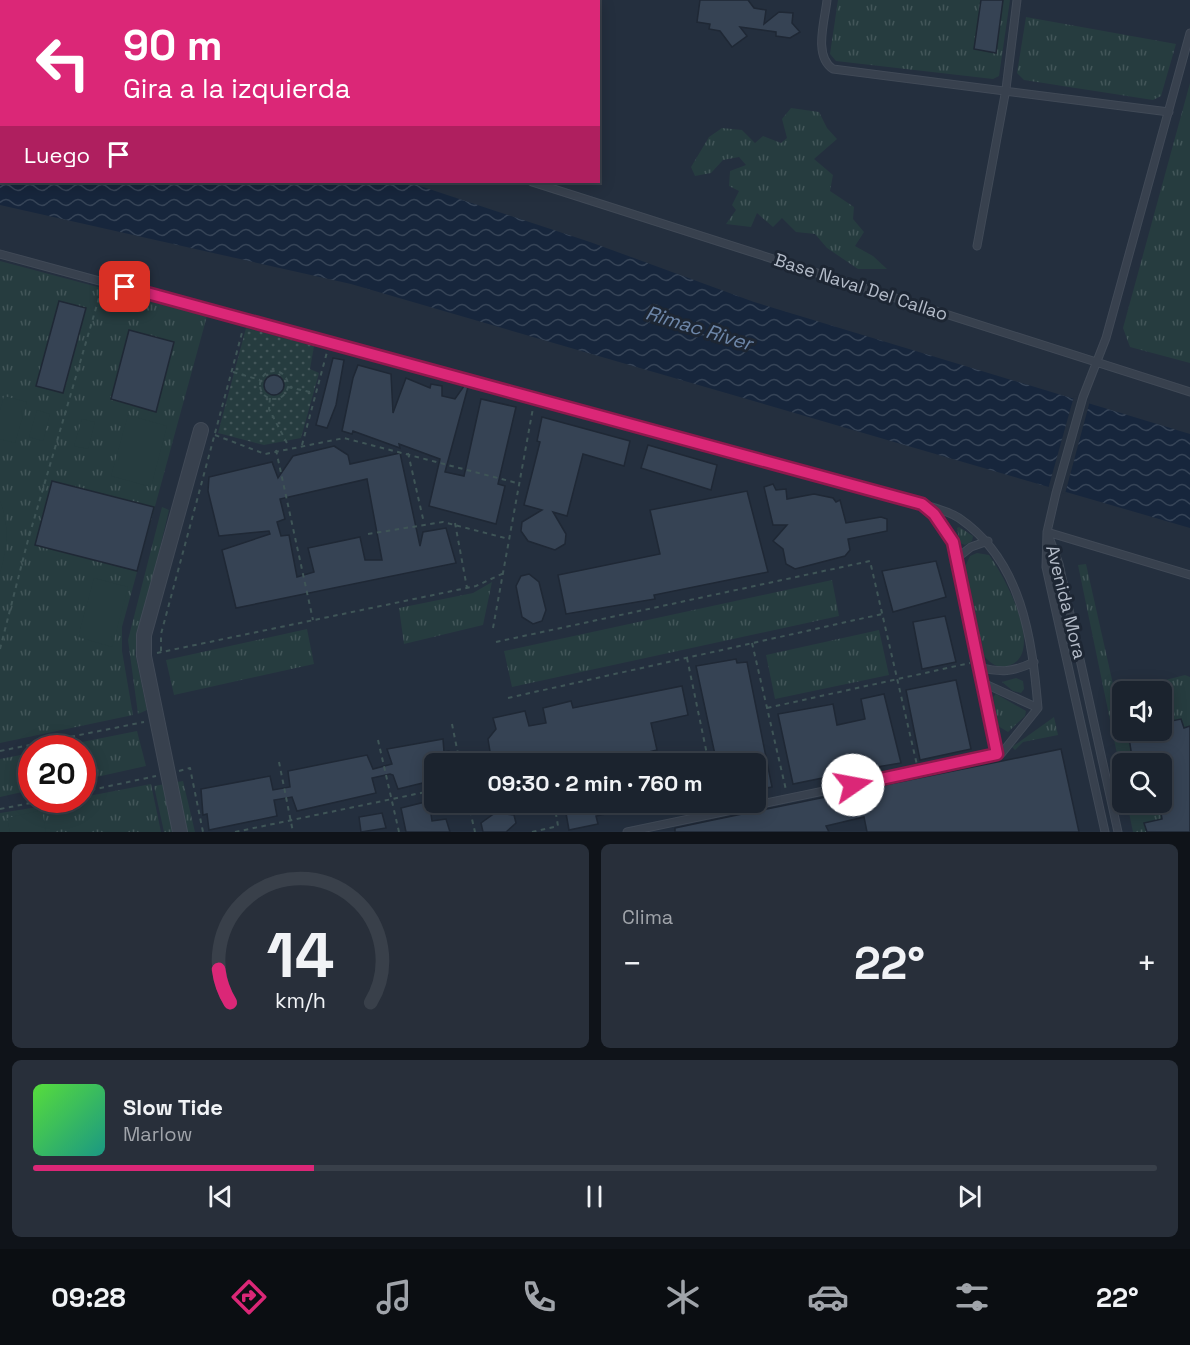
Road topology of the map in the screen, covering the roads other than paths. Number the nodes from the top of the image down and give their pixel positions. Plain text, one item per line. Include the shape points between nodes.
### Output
1 (827, 0) edge
2 (1017, 0) edge
3 (1190, 33) edge
4 (1006, 89) junction
5 (1169, 112) junction
6 (535, 183) edge
7 (977, 246) dead end
8 (0, 254) edge
9 (1097, 364) junction
10 (1190, 392) edge
11 (201, 430) road end
12 (922, 504) junction
13 (1047, 532) junction
14 (988, 541) junction
15 (957, 558) junction
16 (1190, 575) edge
17 (1034, 662) junction
18 (978, 664) junction
19 (983, 683) junction
20 (1038, 708) junction
21 (997, 754) junction
22 (180, 832) edge
23 (627, 832) edge
24 (1105, 832) edge
25 (1118, 832) edge

1 - 4 lane via 822,53 825,64 833,69
2 - 4 lane
3 - 5 lane
4 - 5 lane
4 - 7 lane
5 - 9 lane
6 - 9 lane, Base Naval Del Callao
8 - 12 lane
9 - 10 lane, Base Naval Del Callao
9 - 13 lane via 1083,397
11 - 22 street via 144,635 144,656
12 - 14 lane via 957,517
12 - 15 lane via 953,542
13 - 16 lane
13 - 24 lane, Avenida Mora via 1046,567
13 - 25 lane, Avenida Mora via 1059,564
14 - 15 lane
14 - 17 lane via 1018,594
15 - 18 lane
17 - 18 lane via 1015,671 998,672
17 - 20 lane
18 - 19 lane
19 - 20 lane
19 - 21 lane
20 - 21 lane
21 - 23 lane

